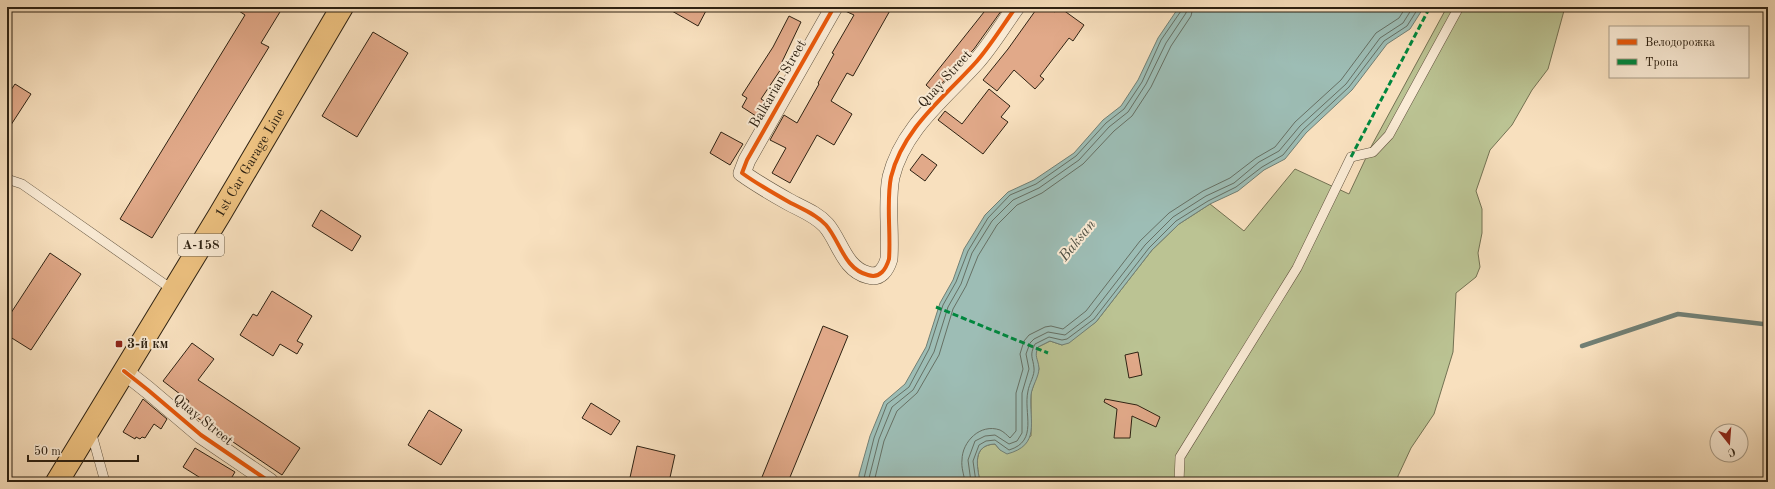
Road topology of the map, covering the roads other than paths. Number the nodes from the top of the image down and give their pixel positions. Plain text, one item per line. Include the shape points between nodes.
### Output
1 (342, 7) edge
2 (834, 7) edge
3 (1016, 7) edge
4 (1459, 7) edge
5 (742, 173) joint
6 (7, 179) edge
7 (173, 290) junction
8 (124, 371) junction
9 (90, 428) junction
10 (57, 482) edge
11 (105, 482) edge
12 (270, 482) edge
13 (1179, 482) edge

1 - 7 main road, 1st Car Garage Line / А-158
2 - 5 street, Balkarian Street
3 - 5 street, Quay Street via 979,59 922,121 902,147 891,177 889,259 882,273 869,276 861,273 844,256 827,226 818,217
4 - 13 lane via 1389,135 1373,152 1351,157 1297,268 1180,457
6 - 7 lane via 22,184
7 - 8 main road, 1st Car Garage Line / А-158
8 - 9 main road, 1st Car Garage Line / А-158
8 - 12 street, Quay Street via 200,435
9 - 10 main road, 1st Car Garage Line / А-158
9 - 11 lane

